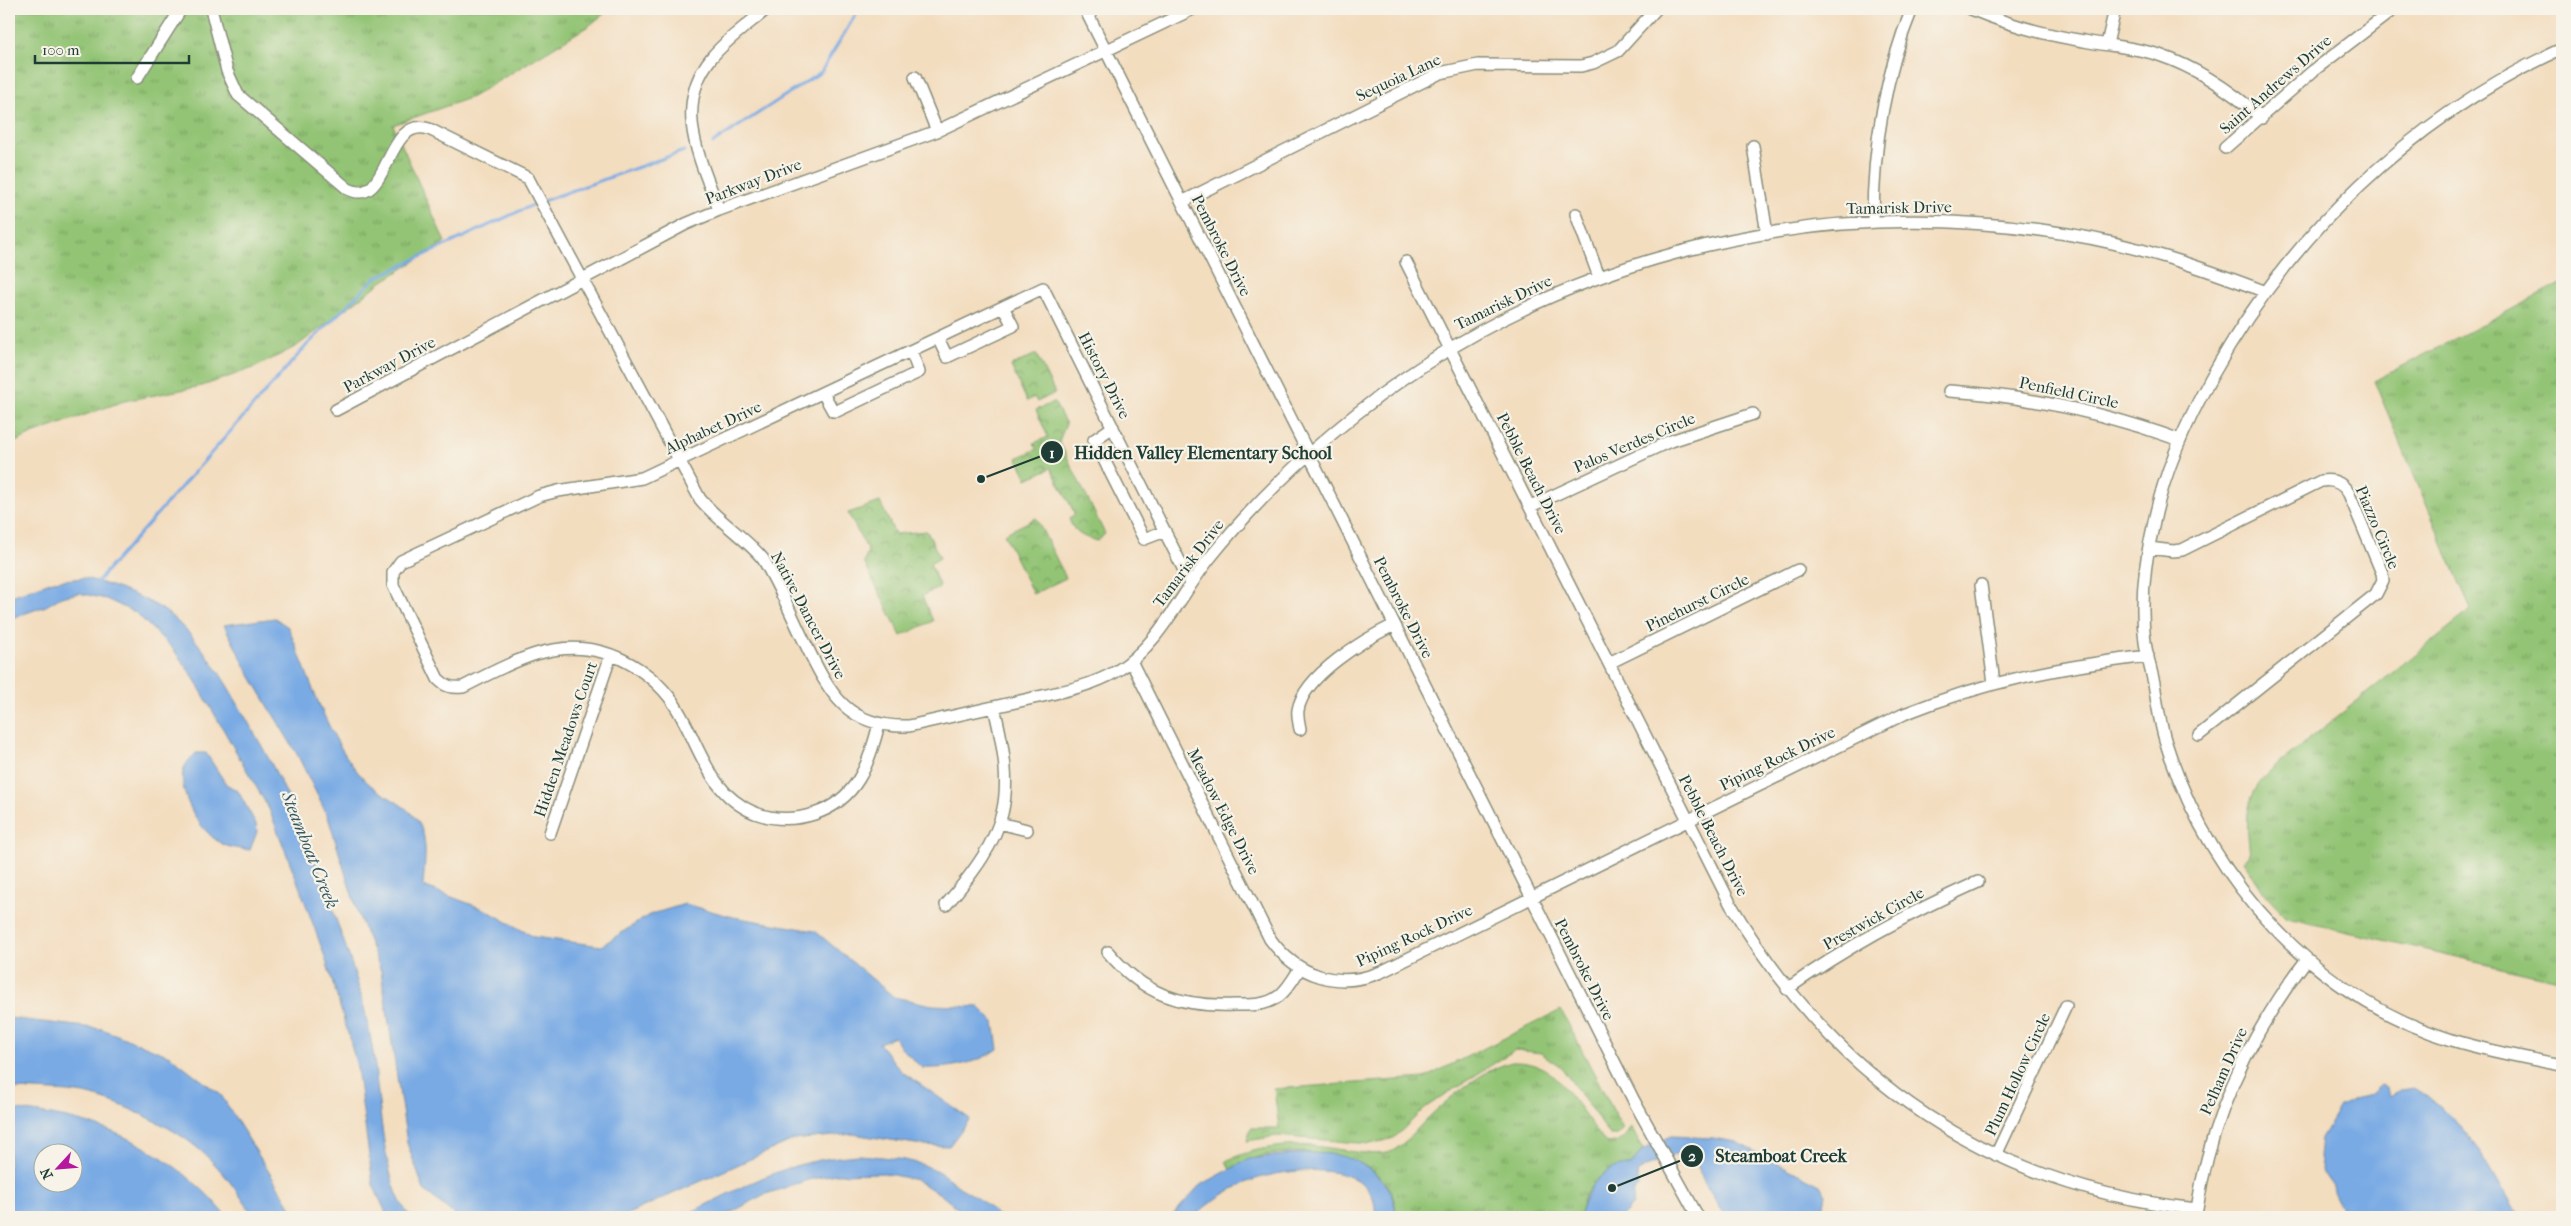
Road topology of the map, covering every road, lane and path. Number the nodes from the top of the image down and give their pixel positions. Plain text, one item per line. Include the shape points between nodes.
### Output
1 (181, 9) edge
2 (211, 9) edge
3 (1085, 9) edge
4 (1193, 9) edge
5 (1656, 9) edge
6 (1912, 9) edge
7 (1971, 9) edge
8 (2115, 9) edge
9 (2394, 9) edge
10 (764, 11) dead end
11 (2106, 44) junction
12 (2562, 49) edge
13 (1106, 50) junction
14 (915, 77) dead end
15 (137, 78) dead end
16 (2262, 118) junction
17 (937, 131) junction
18 (1753, 146) dead end
19 (2225, 148) dead end
20 (1182, 202) junction
21 (719, 210) junction
22 (1576, 214) dead end
23 (1873, 222) junction
24 (1767, 234) junction
25 (1406, 262) dead end
26 (1599, 277) junction
27 (582, 280) junction
28 (1043, 288) joint
29 (2266, 292) junction
30 (1003, 307) junction
31 (938, 338) junction
32 (1450, 346) junction
33 (911, 351) junction
34 (1949, 390) dead end
35 (823, 393) junction
36 (336, 410) dead end
37 (1753, 414) dead end
38 (1113, 427) junction
39 (2180, 440) junction
40 (1309, 454) junction
41 (679, 462) junction
42 (1530, 506) junction
43 (1165, 532) junction
44 (2149, 548) junction
45 (1798, 570) dead end
46 (1191, 584) junction
47 (1981, 585) dead end
48 (1394, 625) junction
49 (611, 655) junction
50 (2148, 656) junction
51 (1130, 661) junction
52 (1609, 663) junction
53 (1994, 683) junction
54 (994, 707) junction
55 (879, 724) junction
56 (1300, 729) dead end
57 (2200, 735) dead end
58 (1688, 819) junction
59 (1000, 823) junction
60 (1027, 830) dead end
61 (550, 833) dead end
62 (1978, 882) dead end
63 (1531, 896) junction
64 (946, 905) dead end
65 (1108, 952) dead end
66 (2307, 959) junction
67 (1300, 968) junction
68 (1787, 989) junction
69 (2066, 1006) dead end
70 (2562, 1065) edge
71 (1996, 1154) junction
72 (2198, 1209) joint
73 (1698, 1217) edge

1 - 15 street
2 - 27 street, Native Dancer Drive via 235,90 348,190 360,192 373,186 408,130 416,126 446,137 528,178
3 - 13 street, Pembroke Drive
4 - 13 street, Parkway Drive
5 - 20 street, Sequoia Lane via 1627,42 1606,58 1580,66 1478,65 1440,73
6 - 23 street via 1883,106 1874,172
7 - 11 street via 2035,31
8 - 11 street
9 - 16 street, Saint Andrews Drive via 2313,71
10 - 21 street via 712,57 696,83 692,98 694,144
11 - 16 street via 2183,64 2227,89
12 - 29 street via 2520,68 2478,93 2408,144 2340,205
13 - 17 street, Parkway Drive
13 - 20 street, Pembroke Drive
14 - 17 street
16 - 19 street, Saint Andrews Drive
17 - 21 street, Parkway Drive
18 - 24 street
20 - 40 street, Pembroke Drive
21 - 27 street, Parkway Drive via 686,224
22 - 26 street
23 - 24 street, Tamarisk Drive
23 - 29 street, Tamarisk Drive via 1976,223 2070,234 2159,254
24 - 26 street, Tamarisk Drive via 1675,253
25 - 32 street, Pebble Beach Drive
26 - 32 street, Tamarisk Drive via 1512,314
27 - 36 street, Parkway Drive
27 - 41 street, Native Dancer Drive
28 - 30 street, Alphabet Drive
28 - 38 street, History Drive
29 - 39 street via 2220,362
30 - 31 street, Alphabet Drive
30 - 31 street via 1013,326 972,346 947,357
31 - 33 street, Alphabet Drive
32 - 40 street, Tamarisk Drive via 1370,403
32 - 42 street, Pebble Beach Drive
33 - 35 street, Alphabet Drive
33 - 35 street via 919,372 903,380 837,411 833,411
34 - 39 street, Penfield Circle via 2059,404 2140,425
35 - 41 street, Alphabet Drive
37 - 42 street, Palos Verdes Circle via 1660,446
38 - 43 street, History Drive
38 - 43 street via 1094,440 1144,539
39 - 44 street via 2161,491
40 - 46 street, Tamarisk Drive via 1231,532
40 - 48 street, Pembroke Drive
41 - 49 street, Alphabet Drive via 628,482 539,496 388,570 438,679 448,687 463,686 541,651 583,648
41 - 55 street, Native Dancer Drive via 711,512 754,548 763,560 830,692 852,713
42 - 52 street, Pebble Beach Drive
43 - 46 street, History Drive
44 - 50 street via 2144,610
44 - 57 street, Piazzo Circle via 2182,550 2321,481 2329,480 2342,485 2350,494 2382,573 2383,580 2376,594
45 - 52 street, Pinehurst Circle
46 - 51 street, Tamarisk Drive via 1152,638
47 - 53 street
48 - 56 street via 1366,639 1329,666 1300,704
48 - 63 street, Pembroke Drive
49 - 55 street via 637,668 658,684 679,711 715,783 734,802 761,815 777,818 806,816 821,812 840,800 865,772
49 - 61 street, Hidden Meadows Court
50 - 53 street, Piping Rock Drive via 2060,668
50 - 66 street via 2165,742 2190,806 2245,896 2269,924
51 - 54 street, Tamarisk Drive via 1086,685
51 - 67 street, Meadow Edge Drive via 1270,939
52 - 58 street, Pebble Beach Drive
53 - 58 street, Piping Rock Drive via 1904,714
54 - 55 street, Tamarisk Drive via 909,726
54 - 59 street via 1007,779
58 - 63 street, Piping Rock Drive
58 - 68 street, Pebble Beach Drive via 1731,905
59 - 60 street
59 - 64 street via 987,854
62 - 68 street, Prestwick Circle via 1893,922
63 - 67 street, Piping Rock Drive via 1371,976 1327,979
63 - 73 street, Pembroke Drive via 1646,1125
65 - 67 street via 1133,978 1149,989 1198,1005 1270,1001 1288,988
66 - 70 street via 2360,997 2418,1027 2481,1049
66 - 72 street, Pelham Drive via 2264,1019 2232,1082 2208,1153
68 - 71 street, Pebble Beach Drive via 1839,1046 1869,1073 1930,1118
69 - 71 street, Plum Hollow Circle
71 - 72 street, Pebble Beach Drive via 2032,1170 2108,1194

